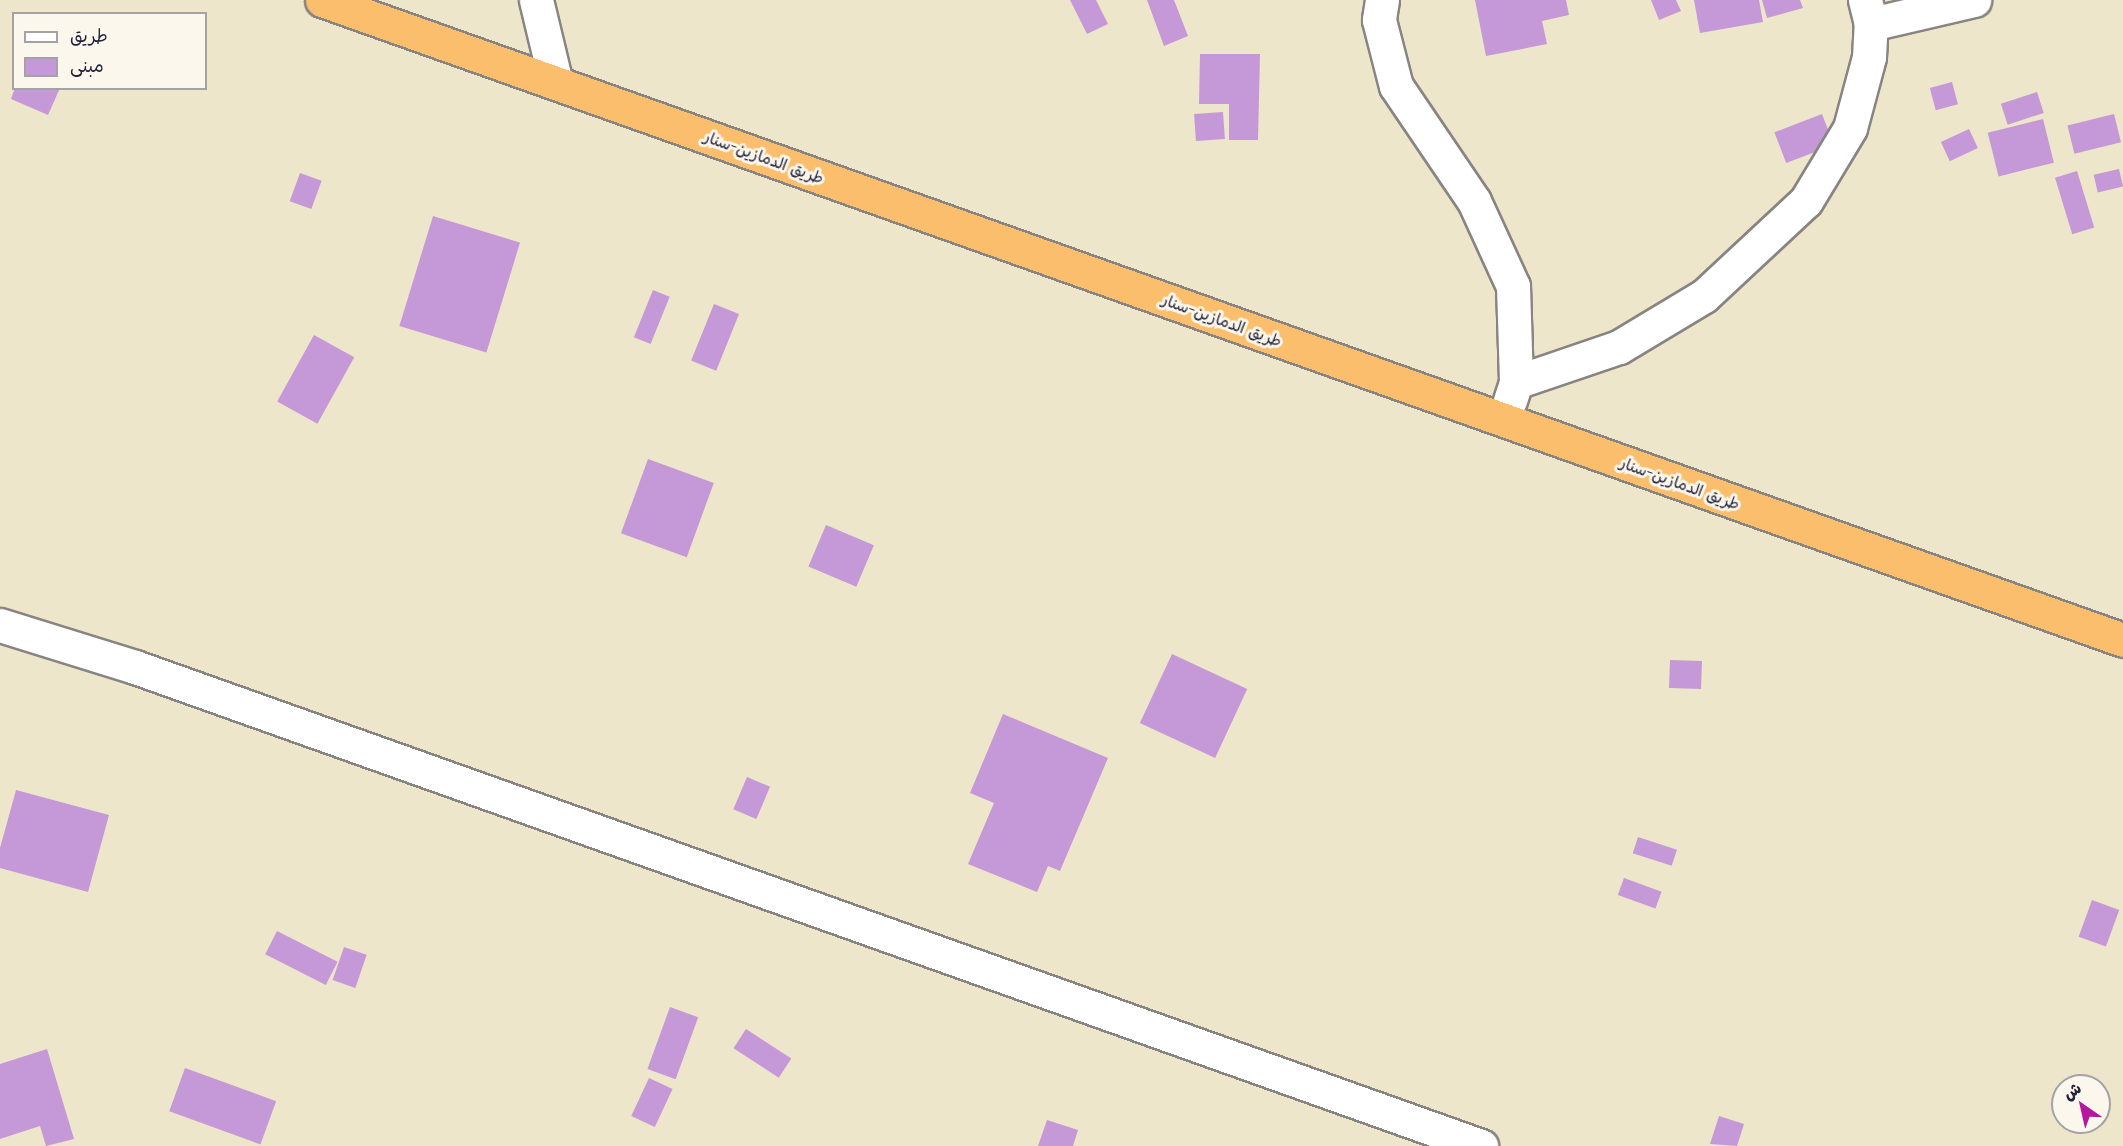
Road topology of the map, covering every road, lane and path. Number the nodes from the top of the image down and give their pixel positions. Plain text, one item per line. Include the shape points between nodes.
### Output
1 (322, 0) edge
2 (536, 0) edge
3 (1382, 0) edge
4 (1974, 0) edge
5 (1868, 12) edge
6 (556, 83) junction
7 (1516, 382) junction
8 (1504, 420) junction
9 (0, 625) edge
10 (2123, 640) edge
11 (1481, 1146) edge

1 - 6 highway, طريق الدمازين-سنار
2 - 6 street
3 - 7 street via 1379,20 1396,86 1473,201 1513,286
4 - 5 street
5 - 7 street via 1869,57 1850,128 1806,201 1704,296 1619,347
6 - 8 highway, طريق الدمازين-سنار
7 - 8 street
8 - 10 highway, طريق الدمازين-سنار
9 - 11 street via 158,675

